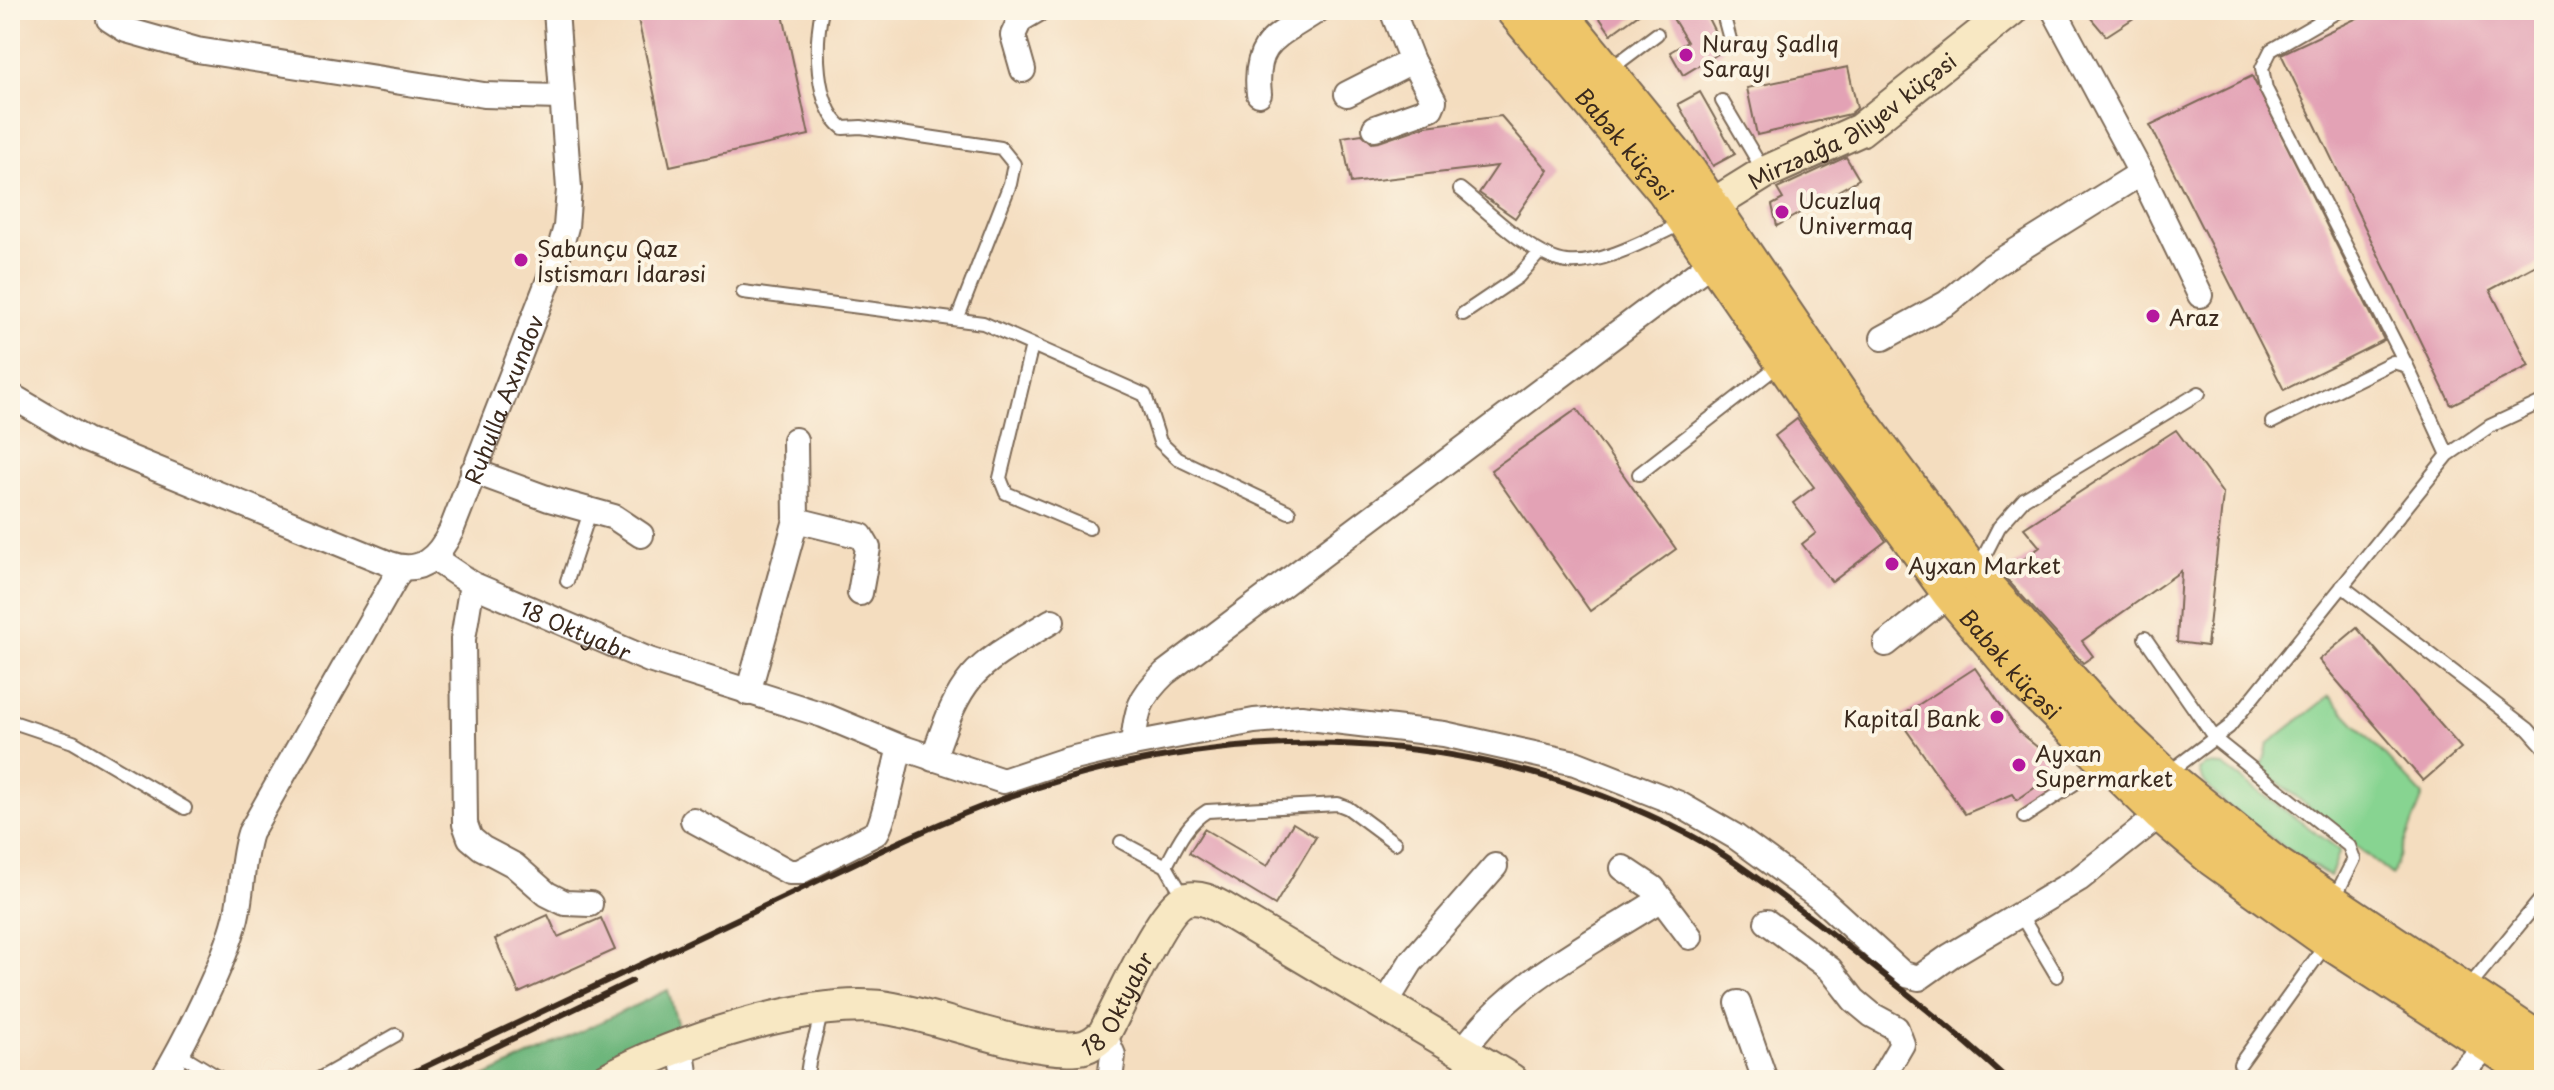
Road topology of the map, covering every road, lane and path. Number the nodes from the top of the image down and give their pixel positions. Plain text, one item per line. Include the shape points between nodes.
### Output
1 (109, 10) edge
2 (556, 10) edge
3 (822, 10) edge
4 (1037, 10) edge
5 (1318, 10) edge
6 (1392, 10) edge
7 (1514, 10) edge
8 (1556, 10) edge
9 (1722, 10) edge
10 (2011, 10) edge
11 (2054, 10) edge
12 (2340, 10) edge
13 (1657, 34) dead end
14 (1732, 47) dead end
15 (1412, 61) junction
16 (1023, 70) dead end
17 (1607, 72) junction
18 (1259, 94) dead end
19 (1347, 94) dead end
20 (561, 97) junction
21 (1722, 101) dead end
22 (1375, 128) dead end
23 (1764, 173) junction
24 (2141, 173) junction
25 (1460, 189) dead end
26 (1699, 213) junction
27 (1540, 252) junction
28 (1712, 262) junction
29 (743, 292) dead end
30 (2200, 295) dead end
31 (1463, 314) dead end
32 (958, 317) junction
33 (1883, 338) dead end
34 (1032, 345) junction
35 (1782, 363) junction
36 (2407, 366) junction
37 (2199, 393) dead end
38 (2544, 401) edge
39 (14, 405) edge
40 (2272, 422) dead end
41 (795, 440) dead end
42 (2448, 455) junction
43 (473, 471) junction
44 (1639, 474) dead end
45 (591, 509) junction
46 (1289, 512) dead end
47 (796, 520) junction
48 (1089, 528) dead end
49 (641, 535) dead end
50 (435, 559) junction
51 (401, 568) junction
52 (567, 581) dead end
53 (472, 584) junction
54 (1962, 584) junction
55 (2342, 586) junction
56 (860, 593) dead end
57 (1052, 621) dead end
58 (2145, 638) dead end
59 (1886, 644) dead end
60 (748, 693) junction
61 (10, 721) edge
62 (2216, 740) junction
63 (1133, 744) junction
64 (900, 747) junction
65 (2544, 747) edge
66 (933, 759) junction
67 (2106, 763) junction
68 (2165, 776) junction
69 (185, 808) dead end
70 (2161, 814) junction
71 (2024, 817) dead end
72 (693, 820) dead end
73 (1121, 842) dead end
74 (1395, 843) dead end
75 (1166, 866) junction
76 (1495, 866) dead end
77 (1623, 868) dead end
78 (2544, 895) edge
79 (1185, 899) junction
80 (1661, 899) junction
81 (590, 904) dead end
82 (2332, 904) junction
83 (2020, 914) junction
84 (1767, 922) dead end
85 (1690, 937) dead end
86 (2329, 941) junction
87 (2057, 976) dead end
88 (2465, 991) junction
89 (1738, 1003) dead end
90 (1384, 1006) junction
91 (821, 1010) junction
92 (1104, 1034) junction
93 (396, 1035) dead end
94 (2490, 1043) junction
95 (681, 1044) junction
96 (2544, 1044) edge
97 (1463, 1051) junction
98 (177, 1052) junction
99 (2240, 1064) dead end
100 (1498, 1077) edge
101 (1886, 1078) edge
102 (162, 1080) edge
103 (223, 1080) edge
104 (317, 1080) edge
105 (606, 1080) edge
106 (686, 1080) edge
107 (808, 1080) edge
108 (1110, 1080) edge
109 (1765, 1080) edge
110 (2454, 1080) edge
111 (2544, 1080) edge

1 - 20 street via 109,19 126,30 197,50 484,95
2 - 20 street, Ruhulla Axundov
3 - 32 lane via 818,67 831,119 843,128 1001,148 1014,164
4 - 16 street via 1020,20 1013,35
5 - 18 street via 1268,44 1256,68
6 - 15 street
7 - 26 main road, Babək küçəsi via 1642,161
8 - 17 main road, Babək küçəsi
9 - 14 lane
10 - 23 street, Mirzəağa Əliyev küçəsi via 1860,130
11 - 24 street
12 - 36 lane via 2271,50 2262,68 2266,89
13 - 17 lane
15 - 19 street
15 - 22 street via 1434,101 1431,108
17 - 26 main road, Babək küçəsi
20 - 43 street, Ruhulla Axundov via 569,189 566,227
21 - 23 lane
23 - 26 street, Mirzəağa Əliyev küçəsi
24 - 30 street
24 - 33 street via 1989,268 1947,303
25 - 27 lane
26 - 27 lane via 1621,251 1592,259 1568,262
26 - 28 main road, Babək küçəsi
26 - 54 main road, Babək küçəsi via 1840,395
27 - 31 lane via 1518,277
28 - 35 main road, Babək küçəsi
28 - 63 street via 1165,673 1138,707
29 - 32 lane
32 - 34 lane
34 - 46 lane via 1145,395 1160,442 1178,459
34 - 48 lane via 1000,478 1006,493
35 - 44 lane
35 - 54 main road, Babək küçəsi
36 - 40 lane via 2393,362
36 - 42 lane
37 - 54 lane via 2024,499
38 - 42 lane via 2490,426
39 - 51 street via 86,440
41 - 47 street
42 - 55 lane
43 - 45 street
43 - 50 street, Ruhulla Axundov
45 - 49 street
45 - 52 lane
47 - 56 street via 861,536 868,548
47 - 60 street
50 - 51 street
50 - 53 street, 18 Oktyabr
51 - 98 street via 250,833 236,917
53 - 60 street, 18 Oktyabr via 649,660
53 - 81 street via 463,639 465,824 470,838 514,865 547,894 565,903
54 - 59 street
54 - 67 main road, Babək küçəsi via 2024,681
54 - 68 main road, Babək küçəsi via 2047,657
55 - 62 lane
55 - 65 lane via 2528,729
57 - 66 street via 973,673 958,691
58 - 62 lane
60 - 64 street, 18 Oktyabr via 823,715
61 - 69 lane via 73,742
62 - 68 lane
62 - 82 lane via 2349,846 2354,859
63 - 66 street, 18 Oktyabr via 1003,781
63 - 83 street, 18 Oktyabr via 1301,717 1444,734 1575,763 1677,803 1736,837 1821,899 1903,974 1919,978
64 - 66 street, 18 Oktyabr
64 - 72 street via 876,833 799,872 789,872
67 - 70 main road, Babək küçəsi
67 - 71 lane
68 - 82 main road, Babək küçəsi
70 - 83 street, 18 Oktyabr via 2079,879
70 - 86 main road, Babək küçəsi
73 - 75 lane
74 - 75 lane via 1338,804 1218,809 1195,818
75 - 79 lane
76 - 90 street via 1411,962
77 - 80 street
78 - 88 lane
79 - 90 street via 1222,908
79 - 92 street, 18 Oktyabr via 1163,918
80 - 85 street
80 - 97 street via 1516,993
82 - 88 main road, Babək küçəsi
83 - 87 lane
84 - 101 street via 1830,969 1872,1015 1896,1028 1902,1044
86 - 94 main road, Babək küçəsi
86 - 99 lane
88 - 96 main road, Babək küçəsi
89 - 109 street
90 - 97 street
91 - 92 street, 18 Oktyabr via 892,1009 1050,1047 1078,1048
91 - 95 street, 18 Oktyabr
91 - 107 lane
92 - 108 street via 1113,1055
93 - 104 lane
94 - 110 street
94 - 111 main road, Babək küçəsi
95 - 105 street, 18 Oktyabr
95 - 106 street
97 - 100 street
98 - 102 street
98 - 103 lane

